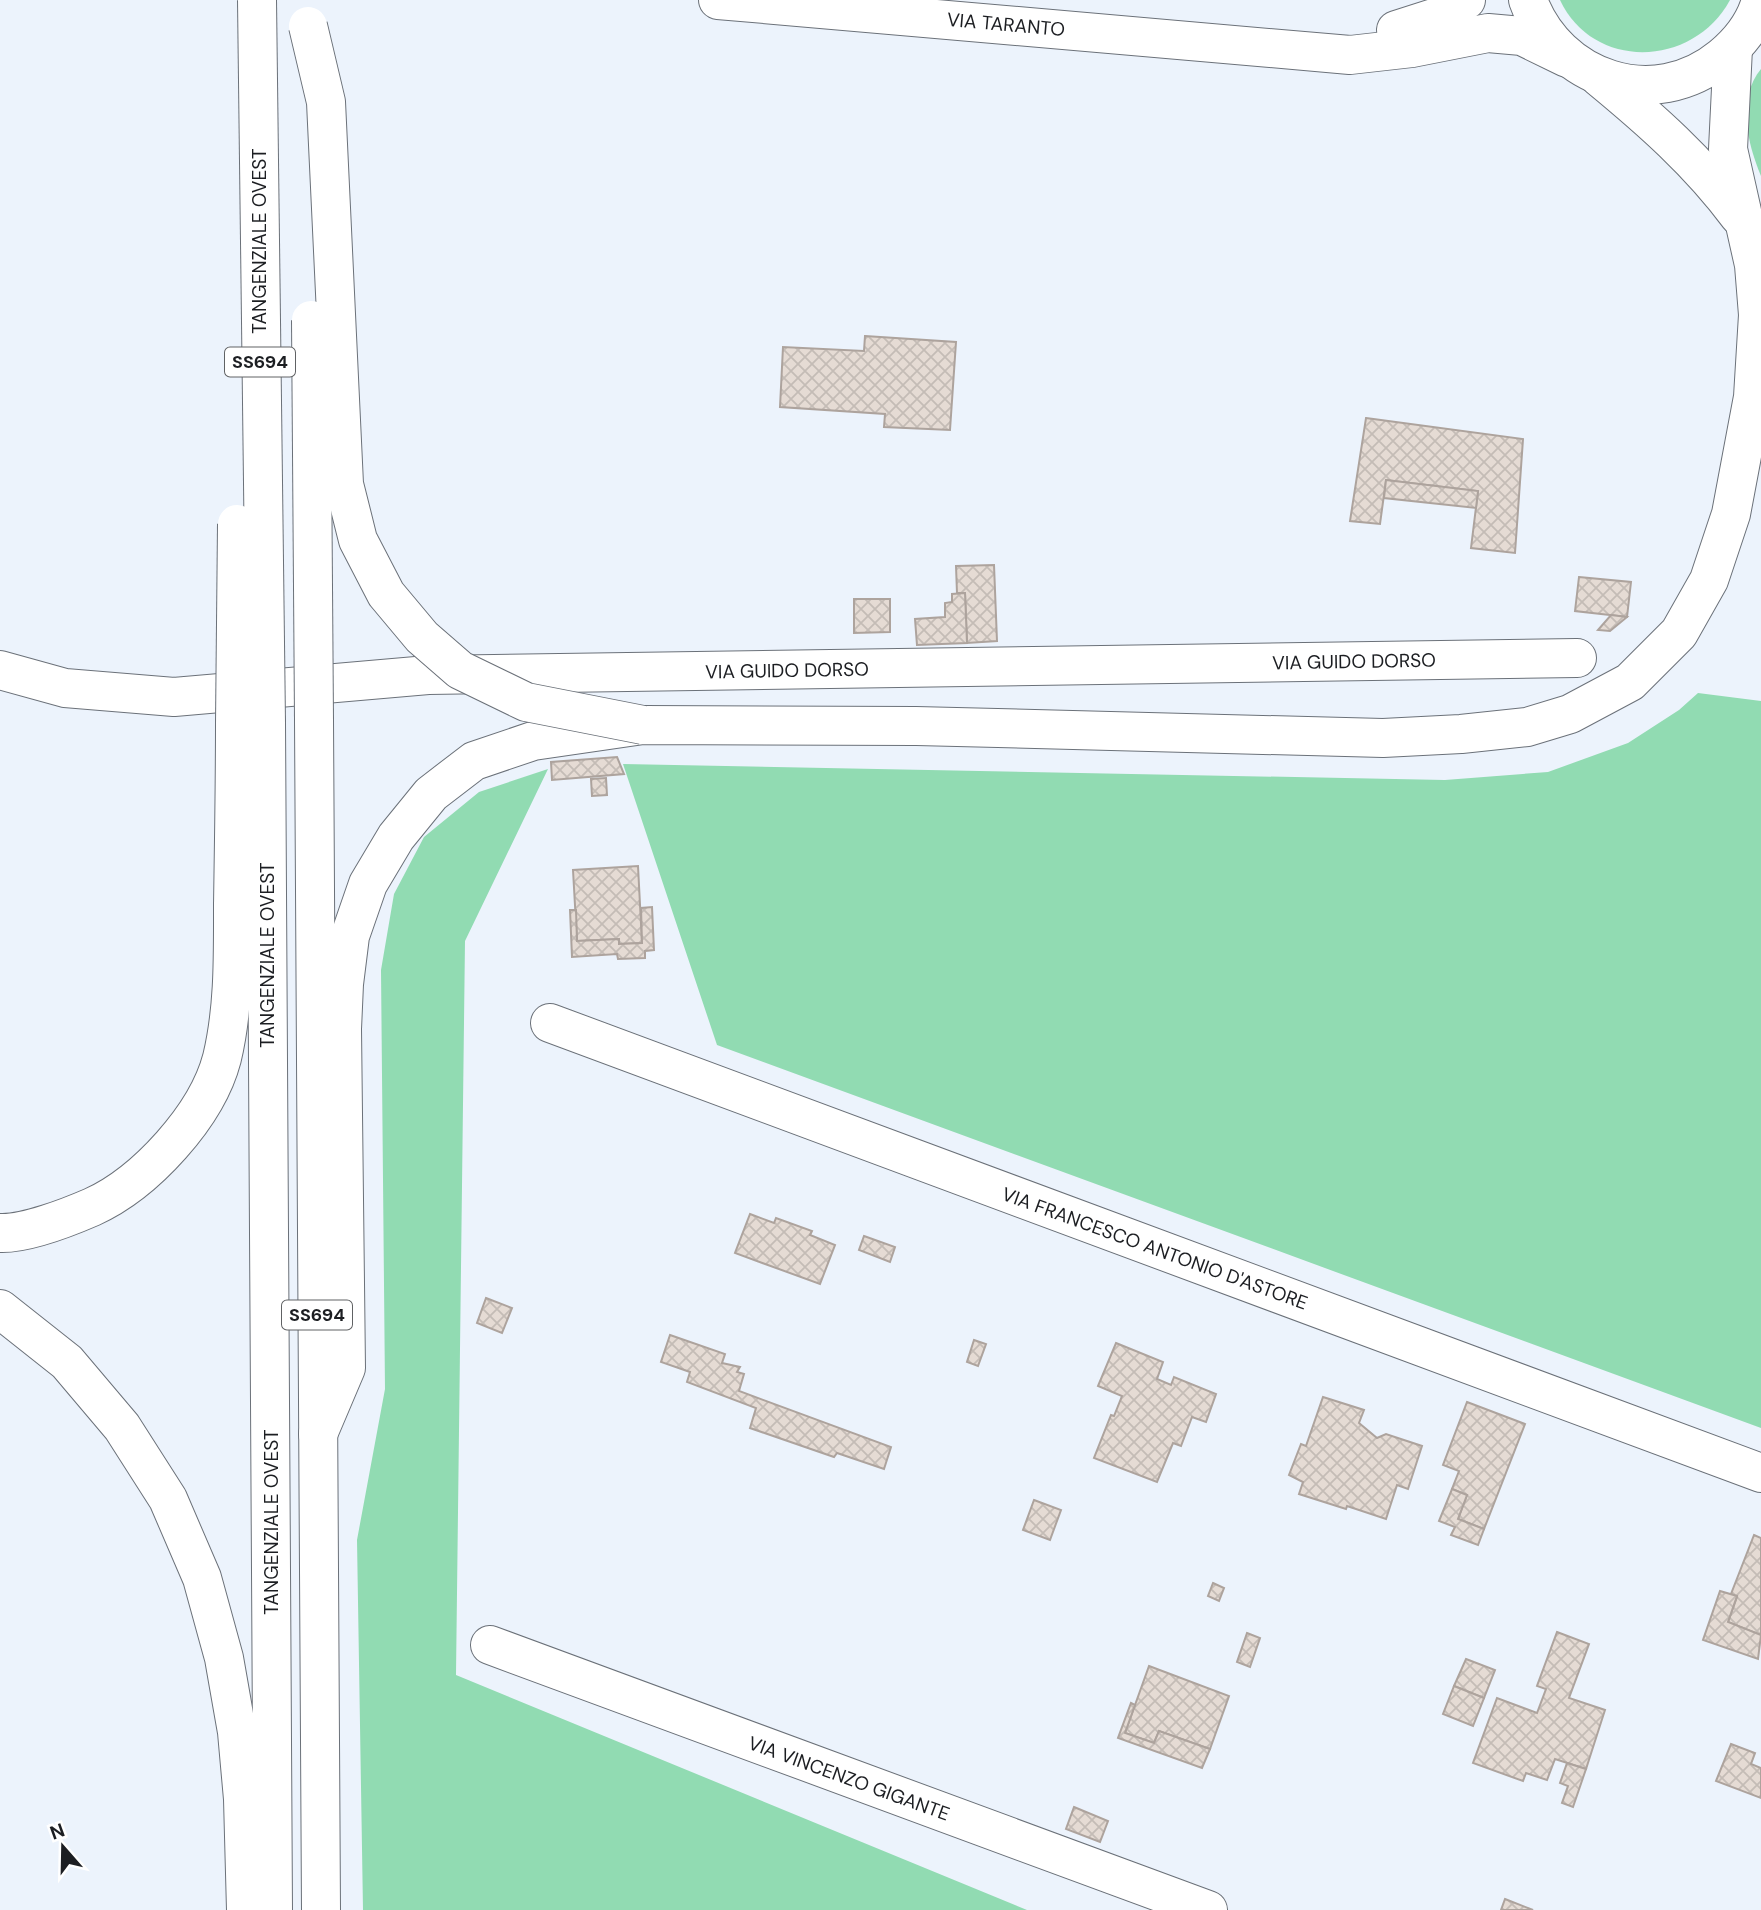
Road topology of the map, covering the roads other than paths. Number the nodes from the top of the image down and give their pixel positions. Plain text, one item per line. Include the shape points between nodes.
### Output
1 (257, 0) edge
2 (718, 0) edge
3 (1466, 0) edge
4 (1528, 0) edge
5 (929, 9) edge
6 (308, 13) edge
7 (1751, 25) edge
8 (1252, 45) junction
9 (1583, 67) junction
10 (1742, 220) junction
11 (1577, 658) dead end
12 (0, 670) edge
13 (250, 723) junction
14 (643, 725) junction
15 (550, 1023) dead end
16 (0, 1233) edge
17 (0, 1309) edge
18 (318, 1434) junction
19 (1761, 1473) edge
20 (490, 1646) dead end
21 (246, 1910) edge
22 (273, 1910) edge
23 (321, 1910) edge
24 (1208, 1910) edge

1 - 13 main road, TANGENZIALE OVEST / SS694, bridge via 261,408
2 - 5 main road, VIA TARANTO
3 - 8 main road, VIA TARANTO via 1404,29 1346,40
4 - 9 main road via 1550,41
5 - 8 main road, VIA TARANTO
6 - 14 main road, bridge via 326,102 344,484 358,540 386,594 422,637 460,670 526,702
6 - 18 main road, SS694, bridge
7 - 9 main road, VIA TARANTO via 1715,63 1675,81 1640,85
7 - 10 main road via 1728,149
8 - 9 main road, VIA TARANTO via 1350,55 1488,33 1522,36
9 - 10 main road via 1654,122 1715,183
10 - 14 main road via 1754,265 1758,315 1753,397 1731,514 1709,580 1679,633 1630,682 1570,714 1527,727 1383,738 916,726
11 - 12 main road, VIA GUIDO DORSO via 428,675 174,697 65,688
13 - 16 main road via 233,996 221,1060 204,1099 150,1169 112,1198 69,1217
13 - 22 main road, TANGENZIALE OVEST / SS694
14 - 18 main road via 533,741 474,761 431,794 368,884 350,936 344,995 346,1368
15 - 19 main road, VIA FRANCESCO ANTONIO D'ASTORE
17 - 21 main road via 67,1362 122,1427 168,1499 202,1578 224,1658 237,1732
18 - 23 main road, SS694
20 - 24 main road, VIA VINCENZO GIGANTE

